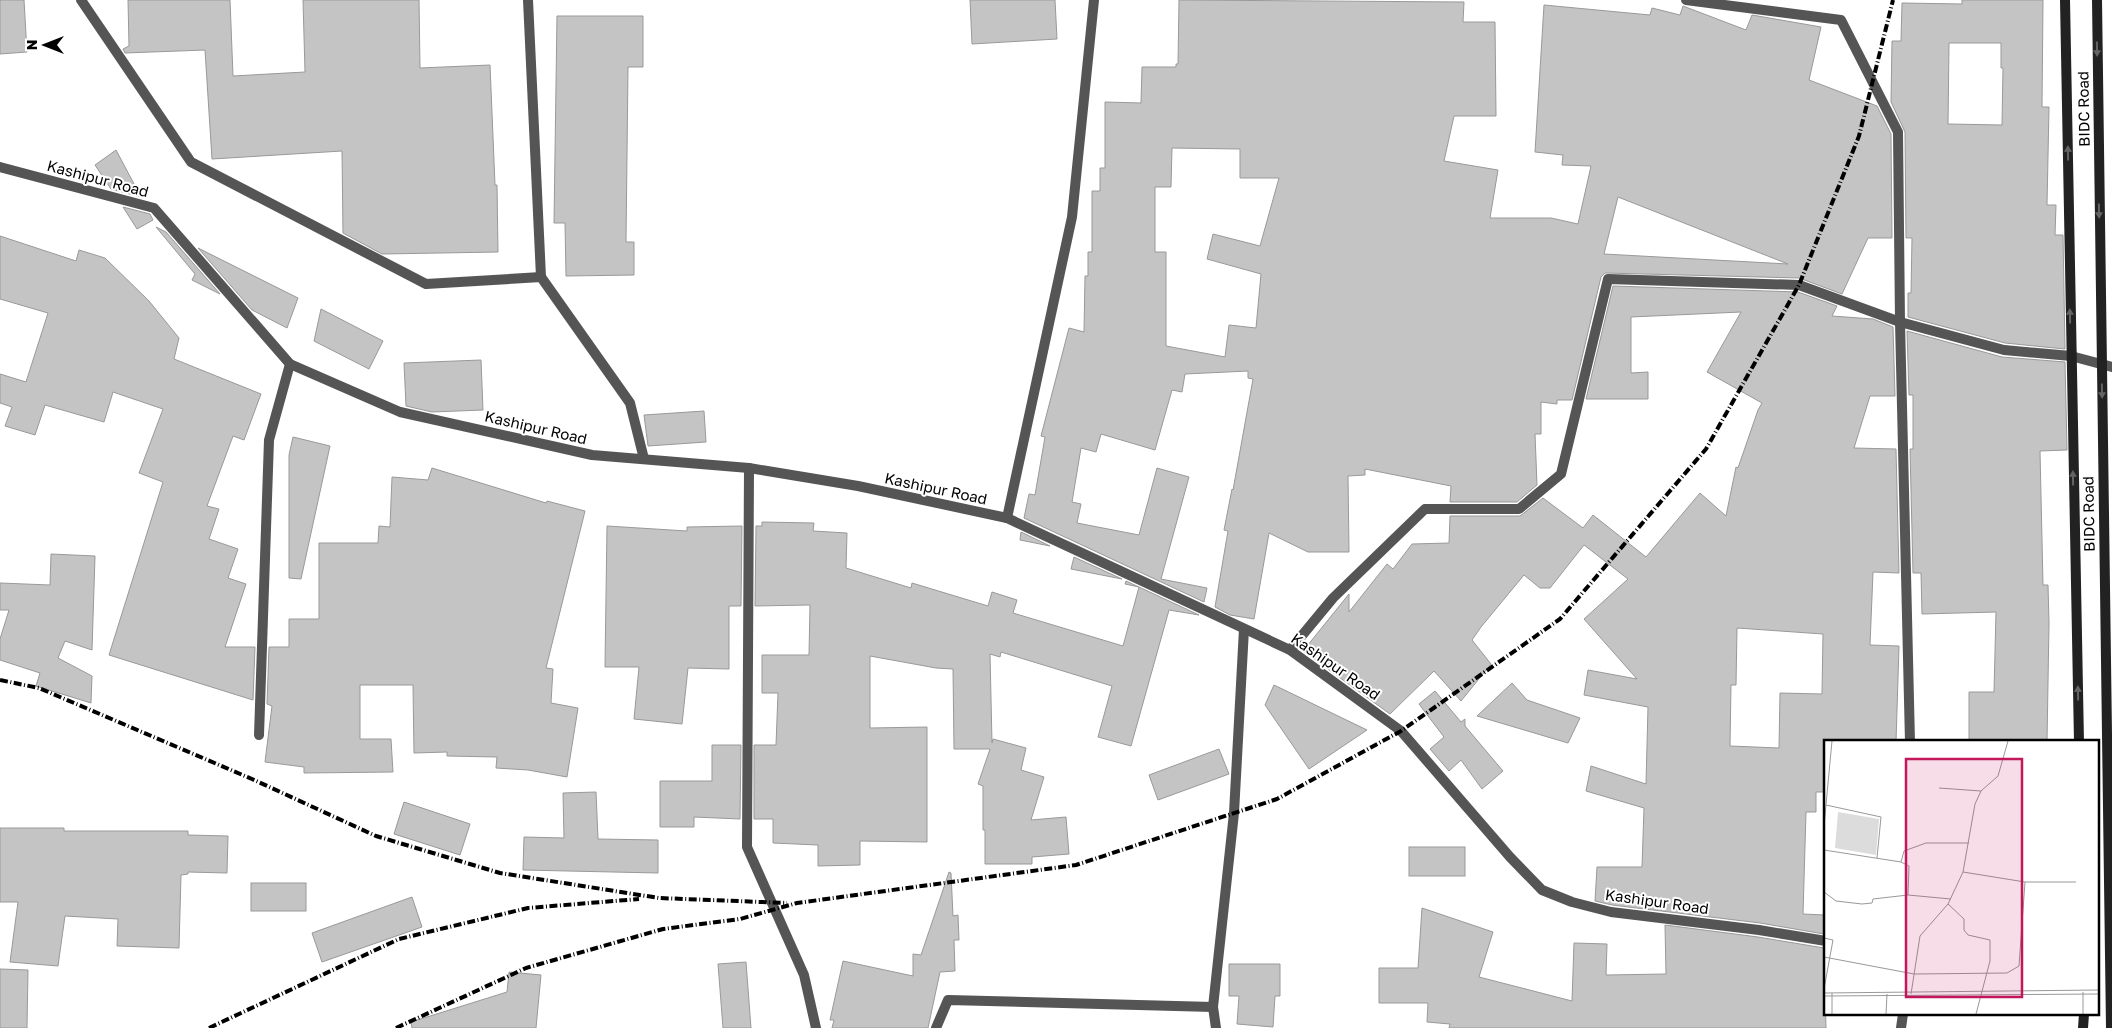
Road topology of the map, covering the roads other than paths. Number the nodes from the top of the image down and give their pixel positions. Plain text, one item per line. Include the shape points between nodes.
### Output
1 (81, 0) edge
2 (528, 0) edge
3 (1094, 0) edge
4 (1686, 0) edge
5 (2065, 0) edge
6 (2097, 0) edge
7 (0, 167) edge
8 (541, 276) junction
9 (1900, 322) junction
10 (2071, 356) junction
11 (290, 364) junction
12 (2101, 364) junction
13 (2112, 367) edge
14 (644, 459) junction
15 (749, 468) junction
16 (1007, 518) junction
17 (1244, 629) junction
18 (1290, 650) junction
19 (259, 735) dead end
20 (1910, 740) edge
21 (2079, 740) edge
22 (1824, 941) edge
23 (1213, 1007) junction
24 (816, 1028) edge
25 (936, 1028) edge
26 (1216, 1028) edge
27 (2111, 1028) edge

1 - 8 street via 191,162 426,284
2 - 8 street
3 - 16 street via 1072,217
4 - 9 street via 1841,20 1898,132
10 -> 5 main road, BIDC Road
6 -> 12 main road, BIDC Road
7 - 11 street, Kashipur Road via 154,208
8 - 14 street via 630,403
9 - 10 street via 2004,350
9 - 18 street via 1799,285 1608,279 1561,474 1519,509 1425,509 1333,598
9 - 20 street
10 - 12 street
21 -> 10 main road, BIDC Road
11 - 14 street, Kashipur Road via 400,412 592,455
11 - 19 street via 269,440
12 - 13 street
12 -> 27 main road, BIDC Road
14 - 15 street, Kashipur Road
15 - 16 street, Kashipur Road via 858,486
15 - 24 street via 747,847 804,975
16 - 17 street, Kashipur Road
17 - 18 street, Kashipur Road
17 - 23 street via 1234,813
18 - 22 street, Kashipur Road via 1402,731 1542,890 1611,912
23 - 25 street via 948,1000
23 - 26 street

